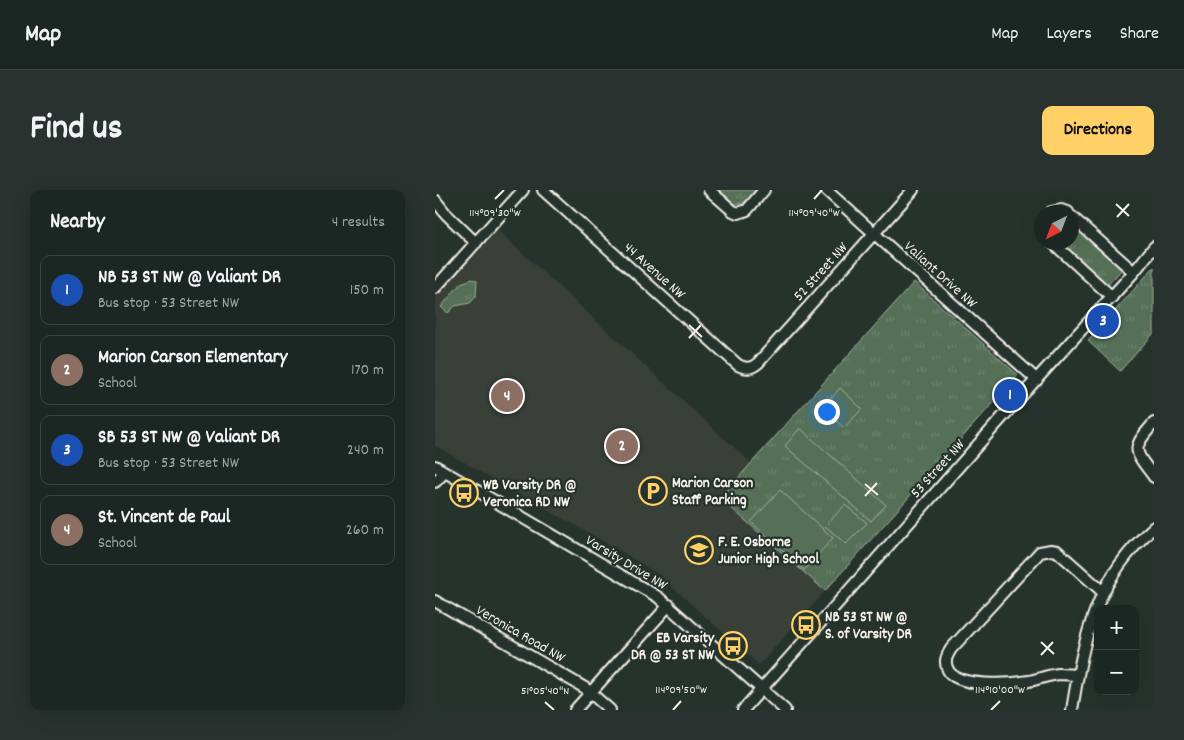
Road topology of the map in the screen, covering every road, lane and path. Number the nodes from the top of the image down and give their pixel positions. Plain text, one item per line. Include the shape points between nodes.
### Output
1 (523, 190) edge
2 (543, 190) edge
3 (709, 190) edge
4 (765, 190) edge
5 (826, 190) edge
6 (913, 190) edge
7 (435, 200) edge
8 (1079, 223) edge
9 (874, 234) junction
10 (475, 243) junction
11 (1154, 247) edge
12 (1061, 250) edge
13 (1134, 272) junction
14 (435, 288) edge
15 (1112, 297) junction
16 (748, 369) joint
17 (1037, 380) junction
18 (1154, 423) edge
19 (435, 466) edge
20 (445, 472) junction
21 (1154, 477) edge
22 (435, 482) edge
23 (1154, 527) edge
24 (1103, 592) junction
25 (435, 601) edge
26 (669, 605) junction
27 (1078, 675) junction
28 (761, 689) junction
29 (590, 693) junction
30 (575, 710) edge
31 (610, 710) edge
32 (743, 710) edge
33 (785, 710) edge
34 (1072, 710) edge

1 - 10 street
2 - 16 street, 44 Avenue NW via 738,365
3 - 4 street via 738,213 747,210
5 - 9 street, Valiant Drive NW
6 - 9 street, 52 Street NW
7 - 10 street
8 - 13 street
9 - 16 street, 52 Street NW via 758,363
9 - 17 street, Valiant Drive NW
10 - 14 street
11 - 13 street, 53 Street NW
12 - 15 street
13 - 15 street, 53 Street NW
15 - 17 street, 53 Street NW
17 - 28 street, 53 Street NW
18 - 21 street via 1139,441 1137,449
19 - 20 street, Varsity Drive NW
20 - 22 street
20 - 26 street, Varsity Drive NW via 649,590
23 - 24 street via 1123,559
24 - 27 street via 1089,625
24 - 27 street via 1057,551 1040,552 951,649 946,659 950,674 965,681 997,684 1058,674
25 - 29 street, Veronica Road NW
26 - 28 street, Varsity Drive NW
26 - 29 street
27 - 34 street
28 - 32 street, 53 Street NW
28 - 33 street, Varsity Drive NW
29 - 30 street
29 - 31 street, Veronica Road NW

